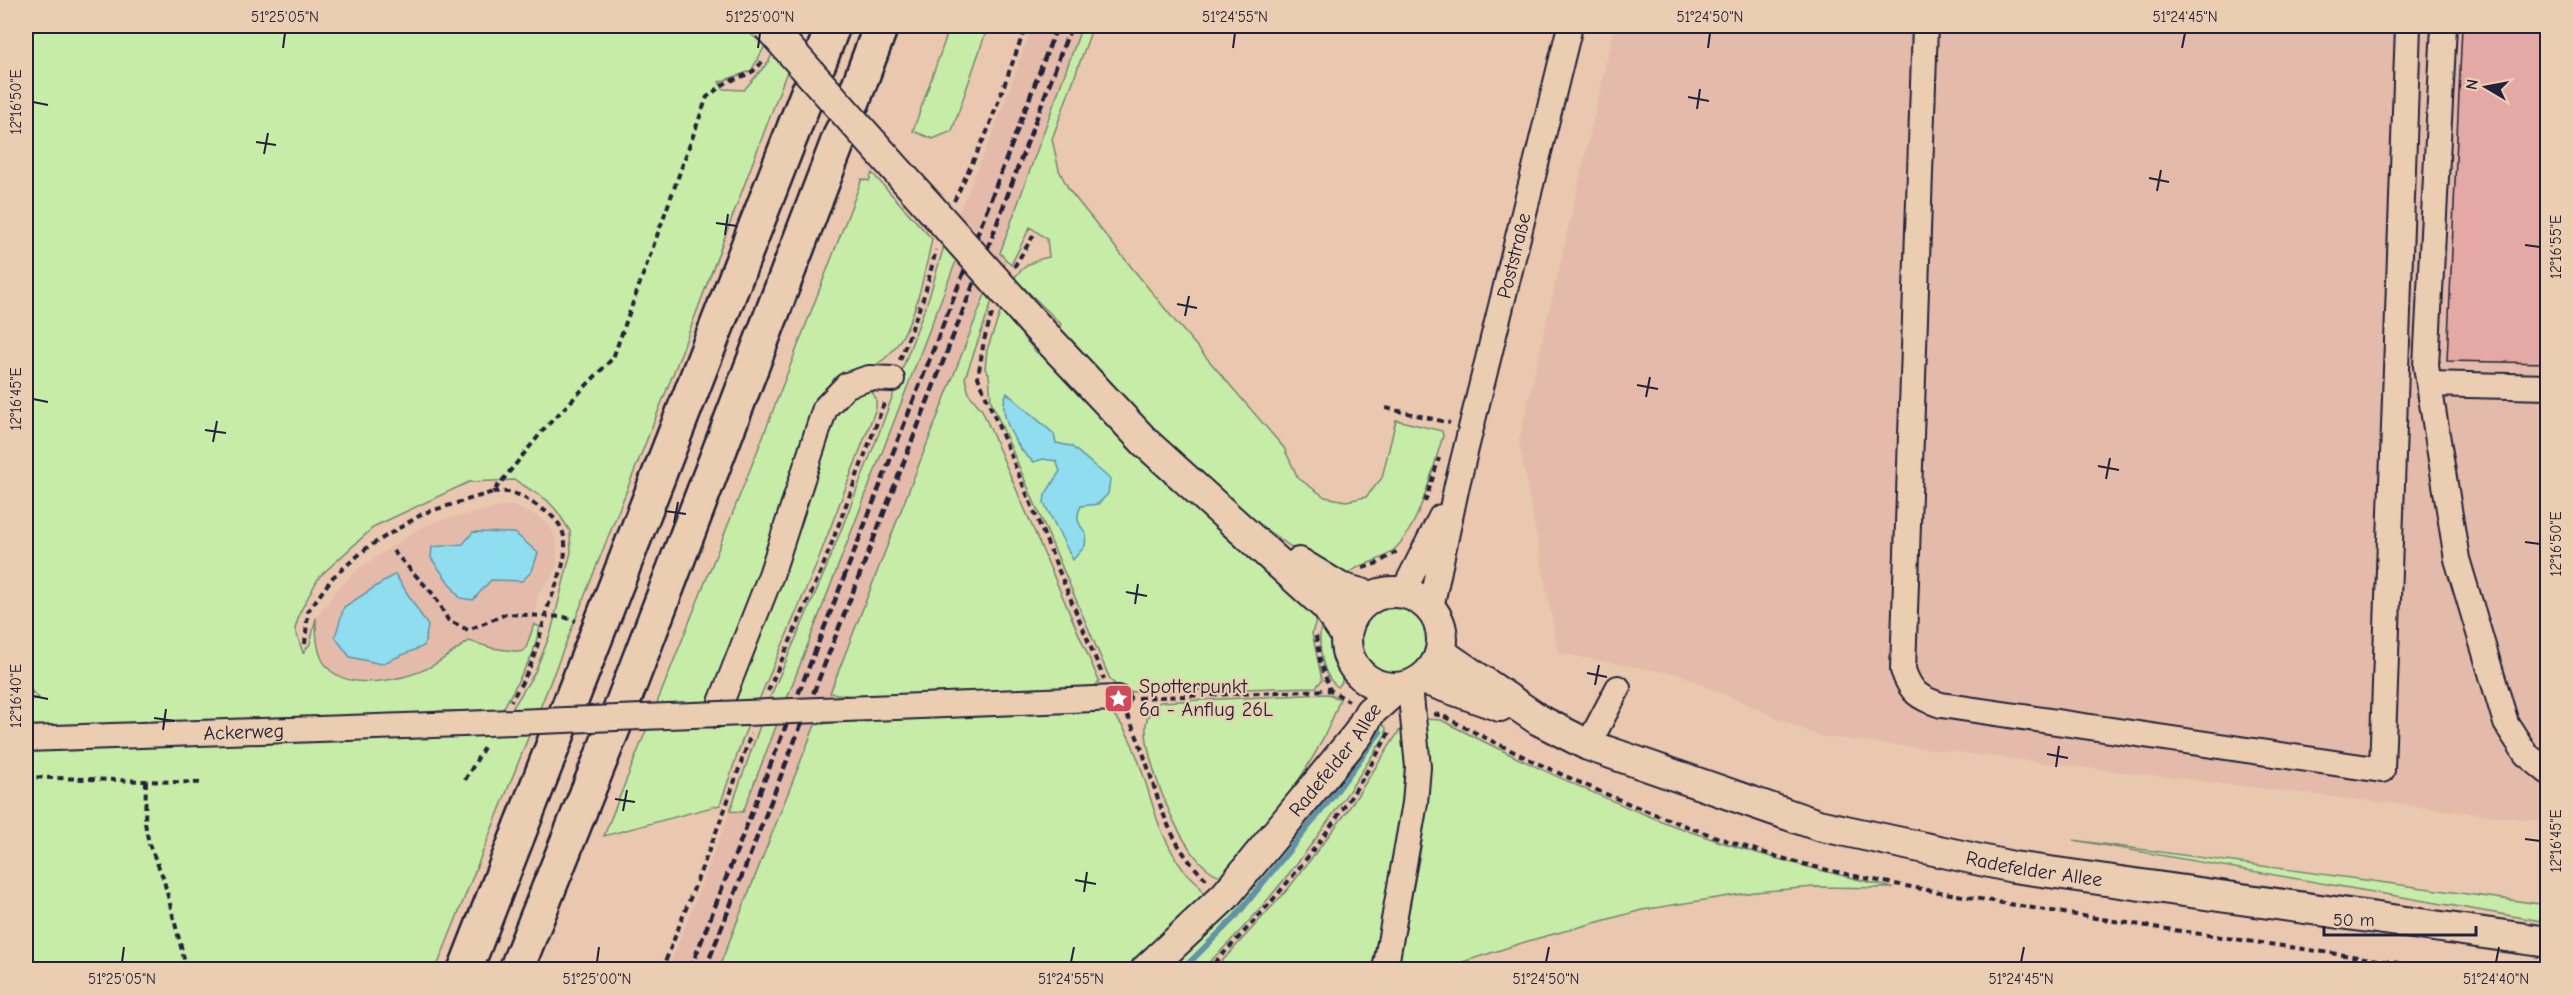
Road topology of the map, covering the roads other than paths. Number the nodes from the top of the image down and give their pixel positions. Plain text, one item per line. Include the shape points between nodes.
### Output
1 (768, 26) edge
2 (832, 26) edge
3 (881, 26) edge
4 (1570, 26) edge
5 (1925, 26) edge
6 (2408, 26) edge
7 (2444, 26) edge
8 (853, 101) dead end
9 (842, 131) dead end
10 (892, 379) road end
11 (2429, 384) junction
12 (2547, 387) edge
13 (1457, 485) junction
14 (1242, 528) junction
15 (1403, 592) junction
16 (1372, 597) junction
17 (1431, 608) junction
18 (1346, 634) junction
19 (1441, 653) junction
20 (1362, 678) junction
21 (1410, 685) junction
22 (1618, 688) dead end
23 (1118, 698) road end
24 (716, 715) junction
25 (1539, 720) junction
26 (26, 739) edge
27 (1588, 745) junction
28 (2547, 772) edge
29 (1277, 833) junction
30 (2547, 942) edge
31 (465, 969) edge
32 (516, 969) edge
33 (1146, 969) edge
34 (1385, 969) edge

1 - 14 main road, bridge via 1037,327 1146,442
2 - 31 highway
3 - 8 highway
4 - 13 street, Poststraße via 1458,422
5 - 6 street via 1904,670 1909,688 1920,699 1941,705 2382,771
7 - 11 street via 2426,366
9 - 32 highway via 617,718
10 - 24 street via 869,378 847,385 825,408 771,575
11 - 12 street
11 - 28 street via 2457,559 2506,723 2526,754
13 - 15 street, Poststraße
13 - 17 street, Poststraße
14 - 16 main road via 1340,588
14 - 18 main road via 1327,607
15 - 16 main road
15 - 17 main road
16 - 18 main road via 1354,612
17 - 19 main road via 1443,637
18 - 20 main road via 1346,650
19 - 21 main road via 1434,668
19 - 25 main road
20 - 21 main road via 1373,684
20 - 29 main road, Radefelder Allee via 1340,729
21 - 25 main road
21 - 29 main road, Radefelder Allee via 1370,711 1358,734
21 - 34 street via 1418,767 1415,803
22 - 27 street
23 - 24 street, Ackerweg, bridge
24 - 26 street, Ackerweg, bridge
25 - 27 main road, Radefelder Allee
27 - 30 main road, Radefelder Allee via 1818,825 1890,842 2013,867
29 - 33 main road, Radefelder Allee via 1225,896

